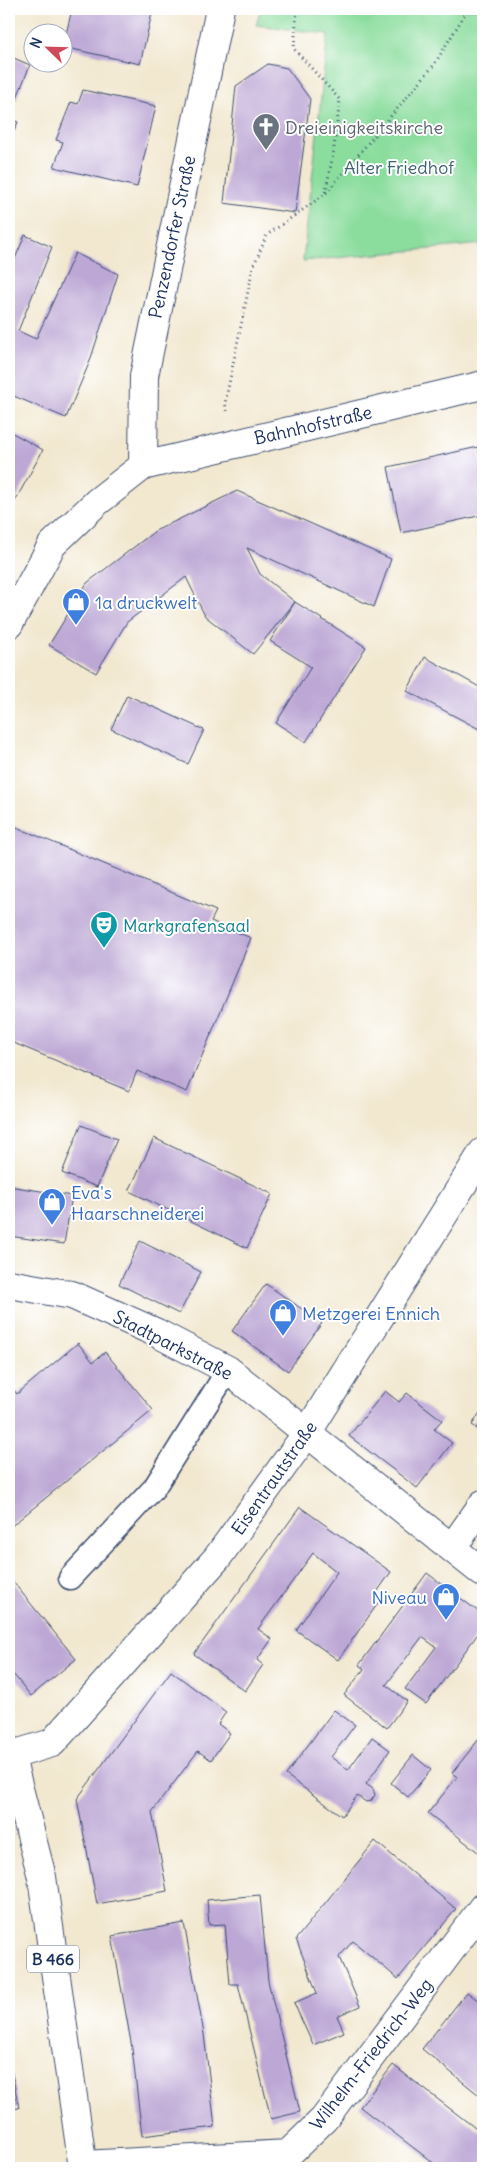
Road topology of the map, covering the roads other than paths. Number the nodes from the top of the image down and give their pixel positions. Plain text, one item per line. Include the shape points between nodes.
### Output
1 (220, 9) edge
2 (483, 385) edge
3 (143, 466) junction
4 (9, 624) edge
5 (483, 1152) edge
6 (9, 1284) edge
7 (228, 1370) junction
8 (307, 1432) junction
9 (483, 1504) edge
10 (452, 1548) junction
11 (483, 1573) edge
12 (70, 1578) dead end
13 (10, 1753) edge
14 (483, 1907) edge
15 (83, 2167) edge

1 - 3 street, Penzendorfer Straße via 144,376
2 - 3 street, Bahnhofstraße
3 - 4 street via 97,502 52,545
5 - 8 street, Eisentrautstraße
6 - 7 street, Stadtparkstraße via 72,1295 157,1333
7 - 8 street, Stadtparkstraße
7 - 12 lane via 154,1488
8 - 10 street, Stadtparkstraße
8 - 13 street, Eisentrautstraße via 217,1558 52,1743
9 - 10 street
10 - 11 street, Stadtparkstraße
13 - 15 street, B 466 via 42,1877
14 - 15 street, Wilhelm-Friedrich-Weg via 324,2119 288,2154

